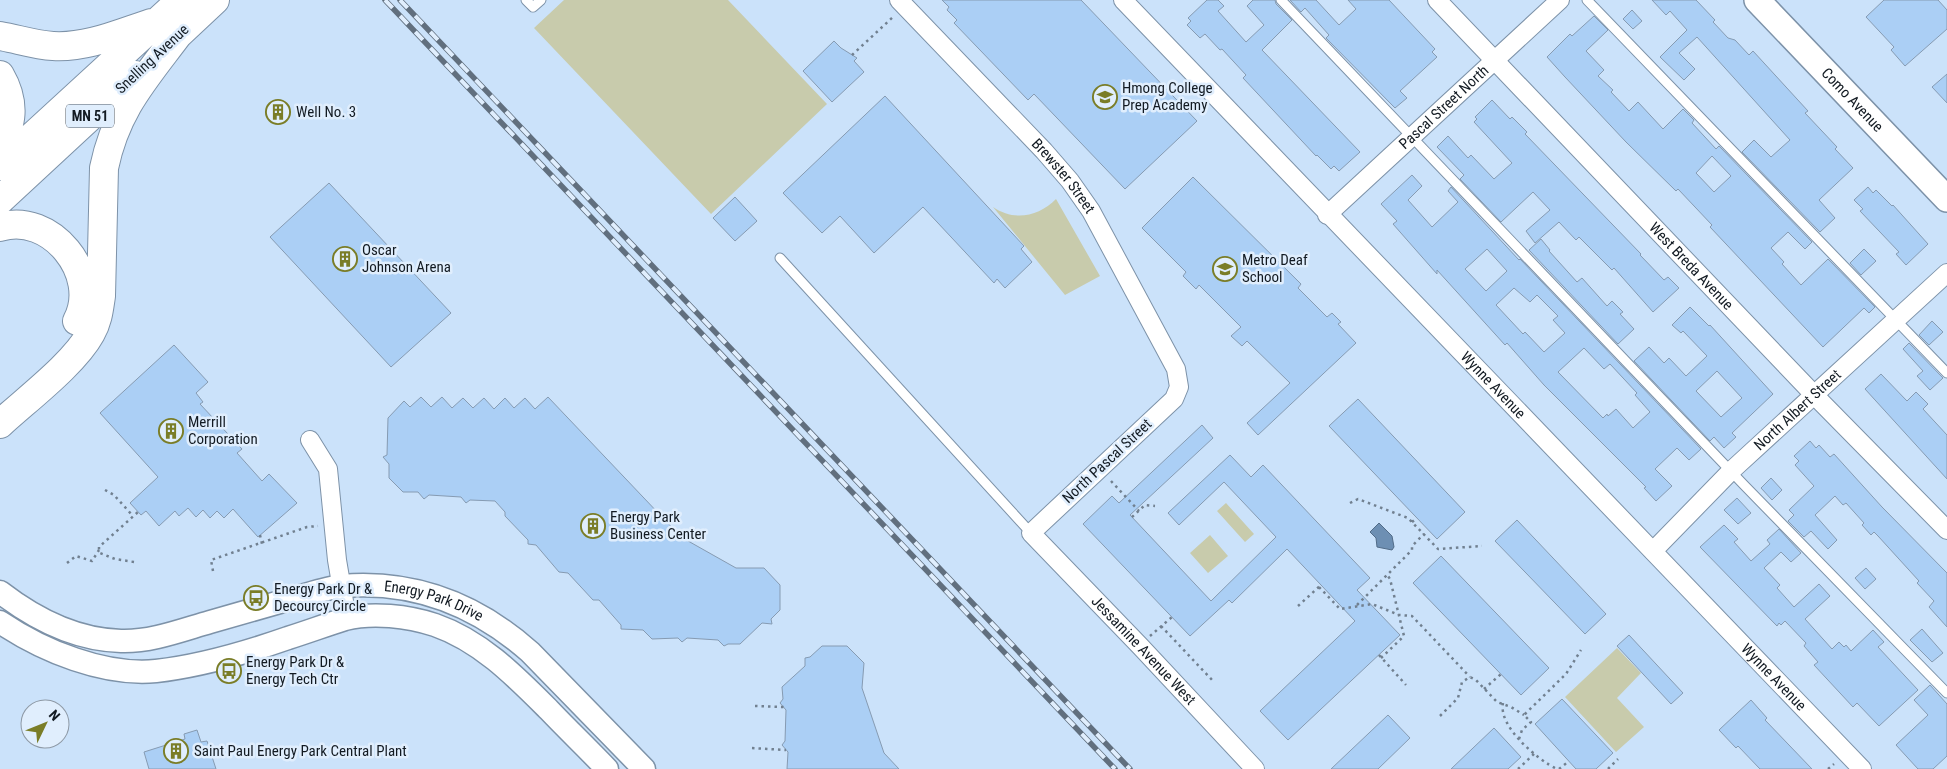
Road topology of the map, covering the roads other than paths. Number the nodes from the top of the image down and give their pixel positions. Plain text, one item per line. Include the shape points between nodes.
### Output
1 (181, 0) edge
2 (216, 0) edge
3 (526, 0) edge
4 (541, 0) edge
5 (899, 0) edge
6 (1123, 0) edge
7 (1281, 0) edge
8 (1437, 0) edge
9 (1560, 0) edge
10 (1587, 0) edge
11 (1757, 0) edge
12 (170, 26) junction
13 (0, 36) edge
14 (1496, 61) junction
15 (0, 75) edge
16 (1411, 137) junction
17 (0, 153) edge
18 (0, 166) edge
19 (1947, 199) edge
20 (0, 200) edge
21 (1328, 215) junction
22 (0, 227) edge
23 (780, 258) dead end
24 (1947, 273) edge
25 (1897, 320) junction
26 (1947, 373) edge
27 (1179, 387) joint
28 (1814, 394) junction
29 (0, 401) edge
30 (0, 424) edge
31 (310, 440) dead end
32 (1731, 472) junction
33 (1947, 530) edge
34 (1031, 533) junction
35 (1653, 551) junction
36 (341, 586) junction
37 (0, 592) edge
38 (347, 619) junction
39 (0, 622) edge
40 (1947, 693) edge
41 (607, 769) edge
42 (644, 769) edge
43 (1255, 769) edge
44 (1862, 769) edge

1 - 12 main road, Snelling Avenue / MN 51
2 - 12 main road, Snelling Avenue / MN 51
3 - 4 lane via 533,7
5 - 27 street, Brewster Street via 1047,154 1092,211 1176,369
6 - 21 street, Wynne Avenue
7 - 16 lane
8 - 14 street, West Breda Avenue
9 - 14 street, Pascal Street North
10 - 25 lane
11 - 19 main road, Como Avenue
12 - 13 main road via 77,45 53,46
12 - 18 main road, Snelling Avenue / MN 51
12 - 20 main road, Snelling Avenue / MN 51
12 - 30 main road via 120,117 107,152 101,296 92,332 70,361
14 - 16 street, Pascal Street North
14 - 28 street, West Breda Avenue
15 - 17 main road via 11,103 11,119
16 - 21 street, Pascal Street North
16 - 32 lane
21 - 35 street, Wynne Avenue
22 - 29 main road via 34,227 50,235 72,256 80,271 83,288 83,304 72,331
23 - 34 lane
24 - 25 street, North Albert Street
25 - 26 lane
25 - 28 street, North Albert Street
27 - 34 street, North Pascal Street via 1174,398
28 - 32 street, North Albert Street
28 - 33 street, West Breda Avenue
31 - 36 street via 328,469
32 - 35 street, North Albert Street
32 - 40 lane
34 - 43 street, Jessamine Avenue West
35 - 44 street, Wynne Avenue
36 - 37 street, Energy Park Drive via 176,631 122,641 59,628 23,610
36 - 38 street
36 - 42 street, Energy Park Drive via 382,587 432,595 494,623 530,652
38 - 39 street, Energy Park Drive via 201,664 154,671 114,669 73,658 36,644
38 - 41 street, Energy Park Drive via 374,616 416,620 471,642 512,673

